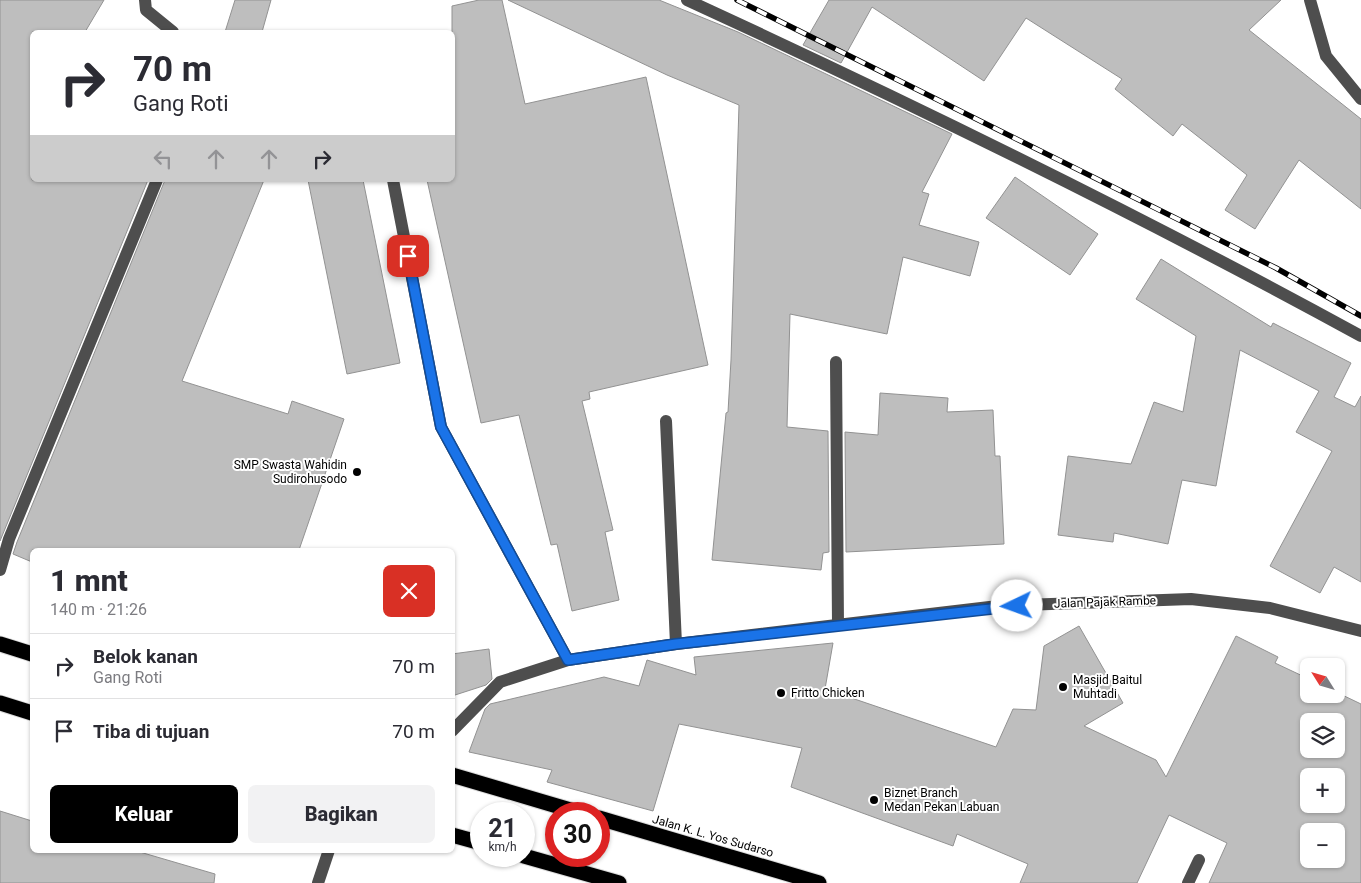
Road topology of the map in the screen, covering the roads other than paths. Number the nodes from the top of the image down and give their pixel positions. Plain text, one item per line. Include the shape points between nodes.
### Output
1 (145, 0) edge
2 (687, 0) edge
3 (1310, 0) edge
4 (171, 30) edge
5 (1361, 99) edge
6 (156, 182) edge
7 (393, 182) edge
8 (1361, 336) edge
9 (836, 362) dead end
10 (666, 421) dead end
11 (0, 570) edge
12 (838, 625) junction
13 (1361, 631) edge
14 (0, 644) edge
15 (676, 644) junction
16 (30, 653) edge
17 (568, 660) junction
18 (0, 703) edge
19 (30, 712) edge
20 (455, 728) edge
21 (455, 776) edge
22 (545, 802) edge
23 (610, 821) edge
24 (455, 836) edge
25 (470, 841) edge
26 (328, 853) edge
27 (535, 859) edge
28 (1199, 860) dead end
29 (318, 883) edge
30 (620, 883) edge
31 (819, 883) edge
32 (1188, 883) edge

1 - 4 street via 146,10
2 - 8 street via 1076,185
3 - 5 street via 1326,56
6 - 11 street via 9,540
7 - 17 street via 441,427
9 - 12 street
10 - 15 street
12 - 13 street, Jalan Pajak Rambe via 998,606 1192,598 1270,608
12 - 15 street, Jalan Pajak Rambe
14 - 16 highway
15 - 17 street, Jalan Pajak Rambe
17 - 20 street, Jalan Pajak Rambe via 500,682
18 - 19 highway
21 - 22 highway
23 - 31 highway, Jalan K. L. Yos Sudarso
24 - 25 highway
26 - 29 street
27 - 30 highway
28 - 32 street

